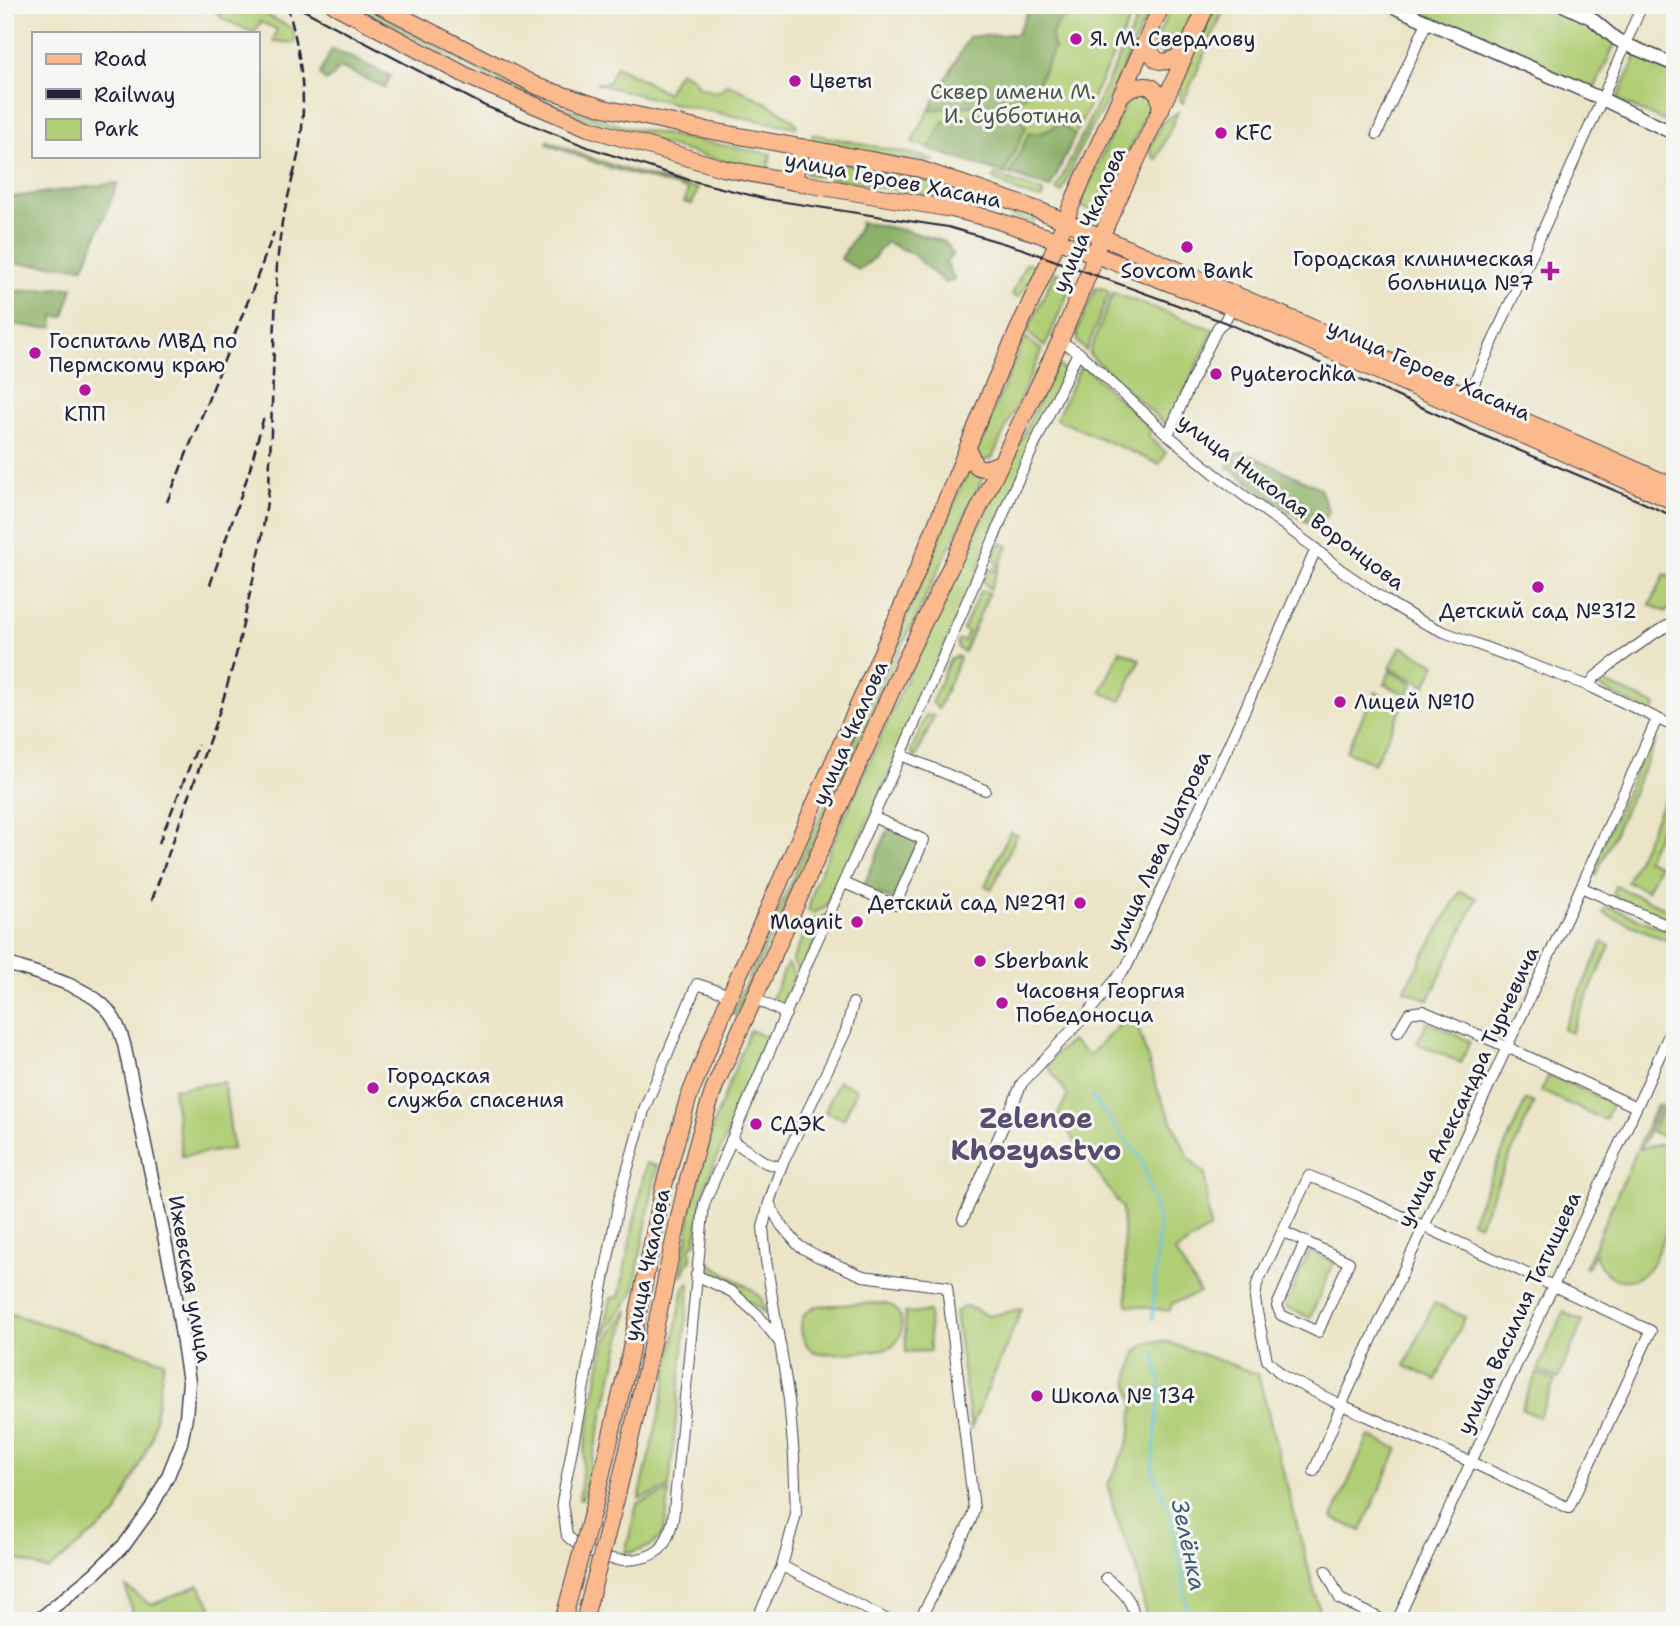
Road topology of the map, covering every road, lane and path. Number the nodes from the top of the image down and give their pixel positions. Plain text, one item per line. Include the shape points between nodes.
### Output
1 (334, 5) edge
2 (379, 5) edge
3 (1161, 5) edge
4 (1207, 5) edge
5 (1389, 5) edge
6 (1563, 5) edge
7 (1642, 5) edge
8 (1427, 22) junction
9 (1150, 30) junction
10 (1625, 44) junction
11 (1186, 51) junction
12 (1675, 65) edge
13 (1121, 94) junction
14 (1602, 99) junction
15 (1161, 110) junction
16 (1377, 134) dead end
17 (1675, 134) edge
18 (801, 147) junction
19 (794, 182) junction
20 (1065, 220) junction
21 (1102, 236) junction
22 (1057, 240) junction
23 (1094, 255) junction
24 (1232, 307) junction
25 (1060, 341) junction
26 (1078, 352) junction
27 (1466, 402) junction
28 (1168, 435) junction
29 (968, 449) junction
30 (1000, 463) junction
31 (1675, 487) edge
32 (1675, 502) edge
33 (1316, 549) junction
34 (1675, 625) edge
35 (1589, 687) junction
36 (1657, 719) junction
37 (1675, 727) edge
38 (901, 755) junction
39 (985, 790) dead end
40 (873, 817) junction
41 (844, 883) junction
42 (1581, 887) junction
43 (1675, 929) edge
44 (5, 963) edge
45 (730, 995) junction
46 (754, 998) junction
47 (853, 1003) dead end
48 (786, 1014) junction
49 (1675, 1021) edge
50 (1398, 1032) dead end
51 (1507, 1047) junction
52 (1636, 1107) junction
53 (731, 1140) junction
54 (781, 1167) junction
55 (769, 1203) junction
56 (963, 1219) dead end
57 (1425, 1227) junction
58 (1282, 1231) junction
59 (1305, 1242) junction
60 (696, 1275) junction
61 (1553, 1286) junction
62 (780, 1343) junction
63 (1342, 1405) junction
64 (1471, 1462) junction
65 (1314, 1471) dead end
66 (782, 1566) junction
67 (1326, 1571) dead end
68 (1106, 1578) dead end
69 (37, 1621) edge
70 (563, 1621) edge
71 (584, 1621) edge
72 (756, 1621) edge
73 (890, 1621) edge
74 (919, 1621) edge
75 (1133, 1621) edge
76 (1385, 1621) edge
77 (1397, 1621) edge

1 - 19 main road, улица Героев Хасана via 471,78 588,128 722,169
2 - 18 main road, улица Героев Хасана via 539,87 604,108
3 - 9 main road, улица Чкалова
4 - 11 main road, улица Чкалова
5 - 8 street
6 - 10 street via 1591,18
7 - 10 street
8 - 14 street
8 - 16 street
9 - 11 main road via 1151,52 1157,59 1170,62
9 - 13 main road, улица Чкалова
10 - 12 street
10 - 14 street
11 - 15 main road, улица Чкалова
13 - 15 main road via 1137,86 1155,90
13 - 20 main road, улица Чкалова
14 - 17 street
14 - 27 street
15 - 21 main road, улица Чкалова
18 - 19 main road
18 - 20 main road, улица Героев Хасана via 920,169
19 - 22 main road, улица Героев Хасана via 952,209
20 - 21 main road, улица Героев Хасана
20 - 22 main road, улица Чкалова
21 - 23 main road, улица Чкалова
21 - 27 main road, улица Героев Хасана
22 - 23 main road, улица Героев Хасана
22 - 29 main road, улица Чкалова
23 - 24 main road, улица Героев Хасана
23 - 25 main road, улица Чкалова
24 - 27 main road, улица Героев Хасана
24 - 28 street via 1206,351
25 - 26 street, улица Николая Воронцова
25 - 30 main road, улица Чкалова
26 - 28 street, улица Николая Воронцова
26 - 38 street via 1011,495
27 - 31 main road, улица Героев Хасана
27 - 32 main road, улица Героев Хасана
28 - 33 street, улица Николая Воронцова
29 - 30 main road via 978,468
29 - 45 main road, улица Чкалова
30 - 46 main road, улица Чкалова via 903,665
33 - 35 street, улица Николая Воронцова via 1420,621
33 - 56 street, улица Льва Шатрова via 1127,967 1022,1083
34 - 35 street via 1655,633 1614,662
35 - 36 street, улица Николая Воронцова
36 - 37 street, улица Николая Воронцова
36 - 42 street, улица Александра Турчевича
38 - 39 street
38 - 40 street
40 - 41 street
40 - 41 street via 924,840 895,905
41 - 48 street
42 - 43 street
42 - 51 street, улица Александра Турчевича
44 - 69 street, Ижевская улица via 77,988 103,1004 120,1028 174,1284 189,1382 181,1443 151,1508 125,1544
45 - 60 street via 697,984 645,1107 619,1200 562,1502 567,1536 590,1553 623,1562 645,1557 660,1549 668,1535
45 - 70 main road, улица Чкалова, bridge via 688,1098 663,1189 627,1368
46 - 48 street
46 - 71 main road, улица Чкалова, bridge via 701,1127 632,1436
47 - 54 street via 846,1031
48 - 53 street
49 - 52 street, улица Василия Татищева
50 - 51 street via 1409,1013 1423,1011
51 - 52 street
51 - 57 street, улица Александра Турчевича
52 - 61 street, улица Василия Татищева
53 - 54 street via 766,1163
53 - 60 street via 704,1204
54 - 55 street
55 - 62 street via 763,1227
55 - 74 street via 799,1246 819,1257 863,1276 947,1287 974,1509
57 - 58 street via 1308,1176
57 - 61 street
57 - 63 street, улица Александра Турчевича
58 - 59 street
58 - 63 street via 1257,1284 1255,1299 1267,1360 1283,1376
59 - 59 street via 1349,1262 1318,1332 1281,1315 1277,1306
60 - 62 street via 732,1292
61 - 64 street, улица Василия Татищева
61 - 64 street via 1651,1331 1569,1508
62 - 66 street via 789,1400 796,1514
63 - 64 street
63 - 65 street, улица Александра Турчевича
64 - 77 street, улица Василия Татищева
66 - 72 street
66 - 73 street
67 - 76 street via 1340,1599
68 - 75 street via 1124,1592

